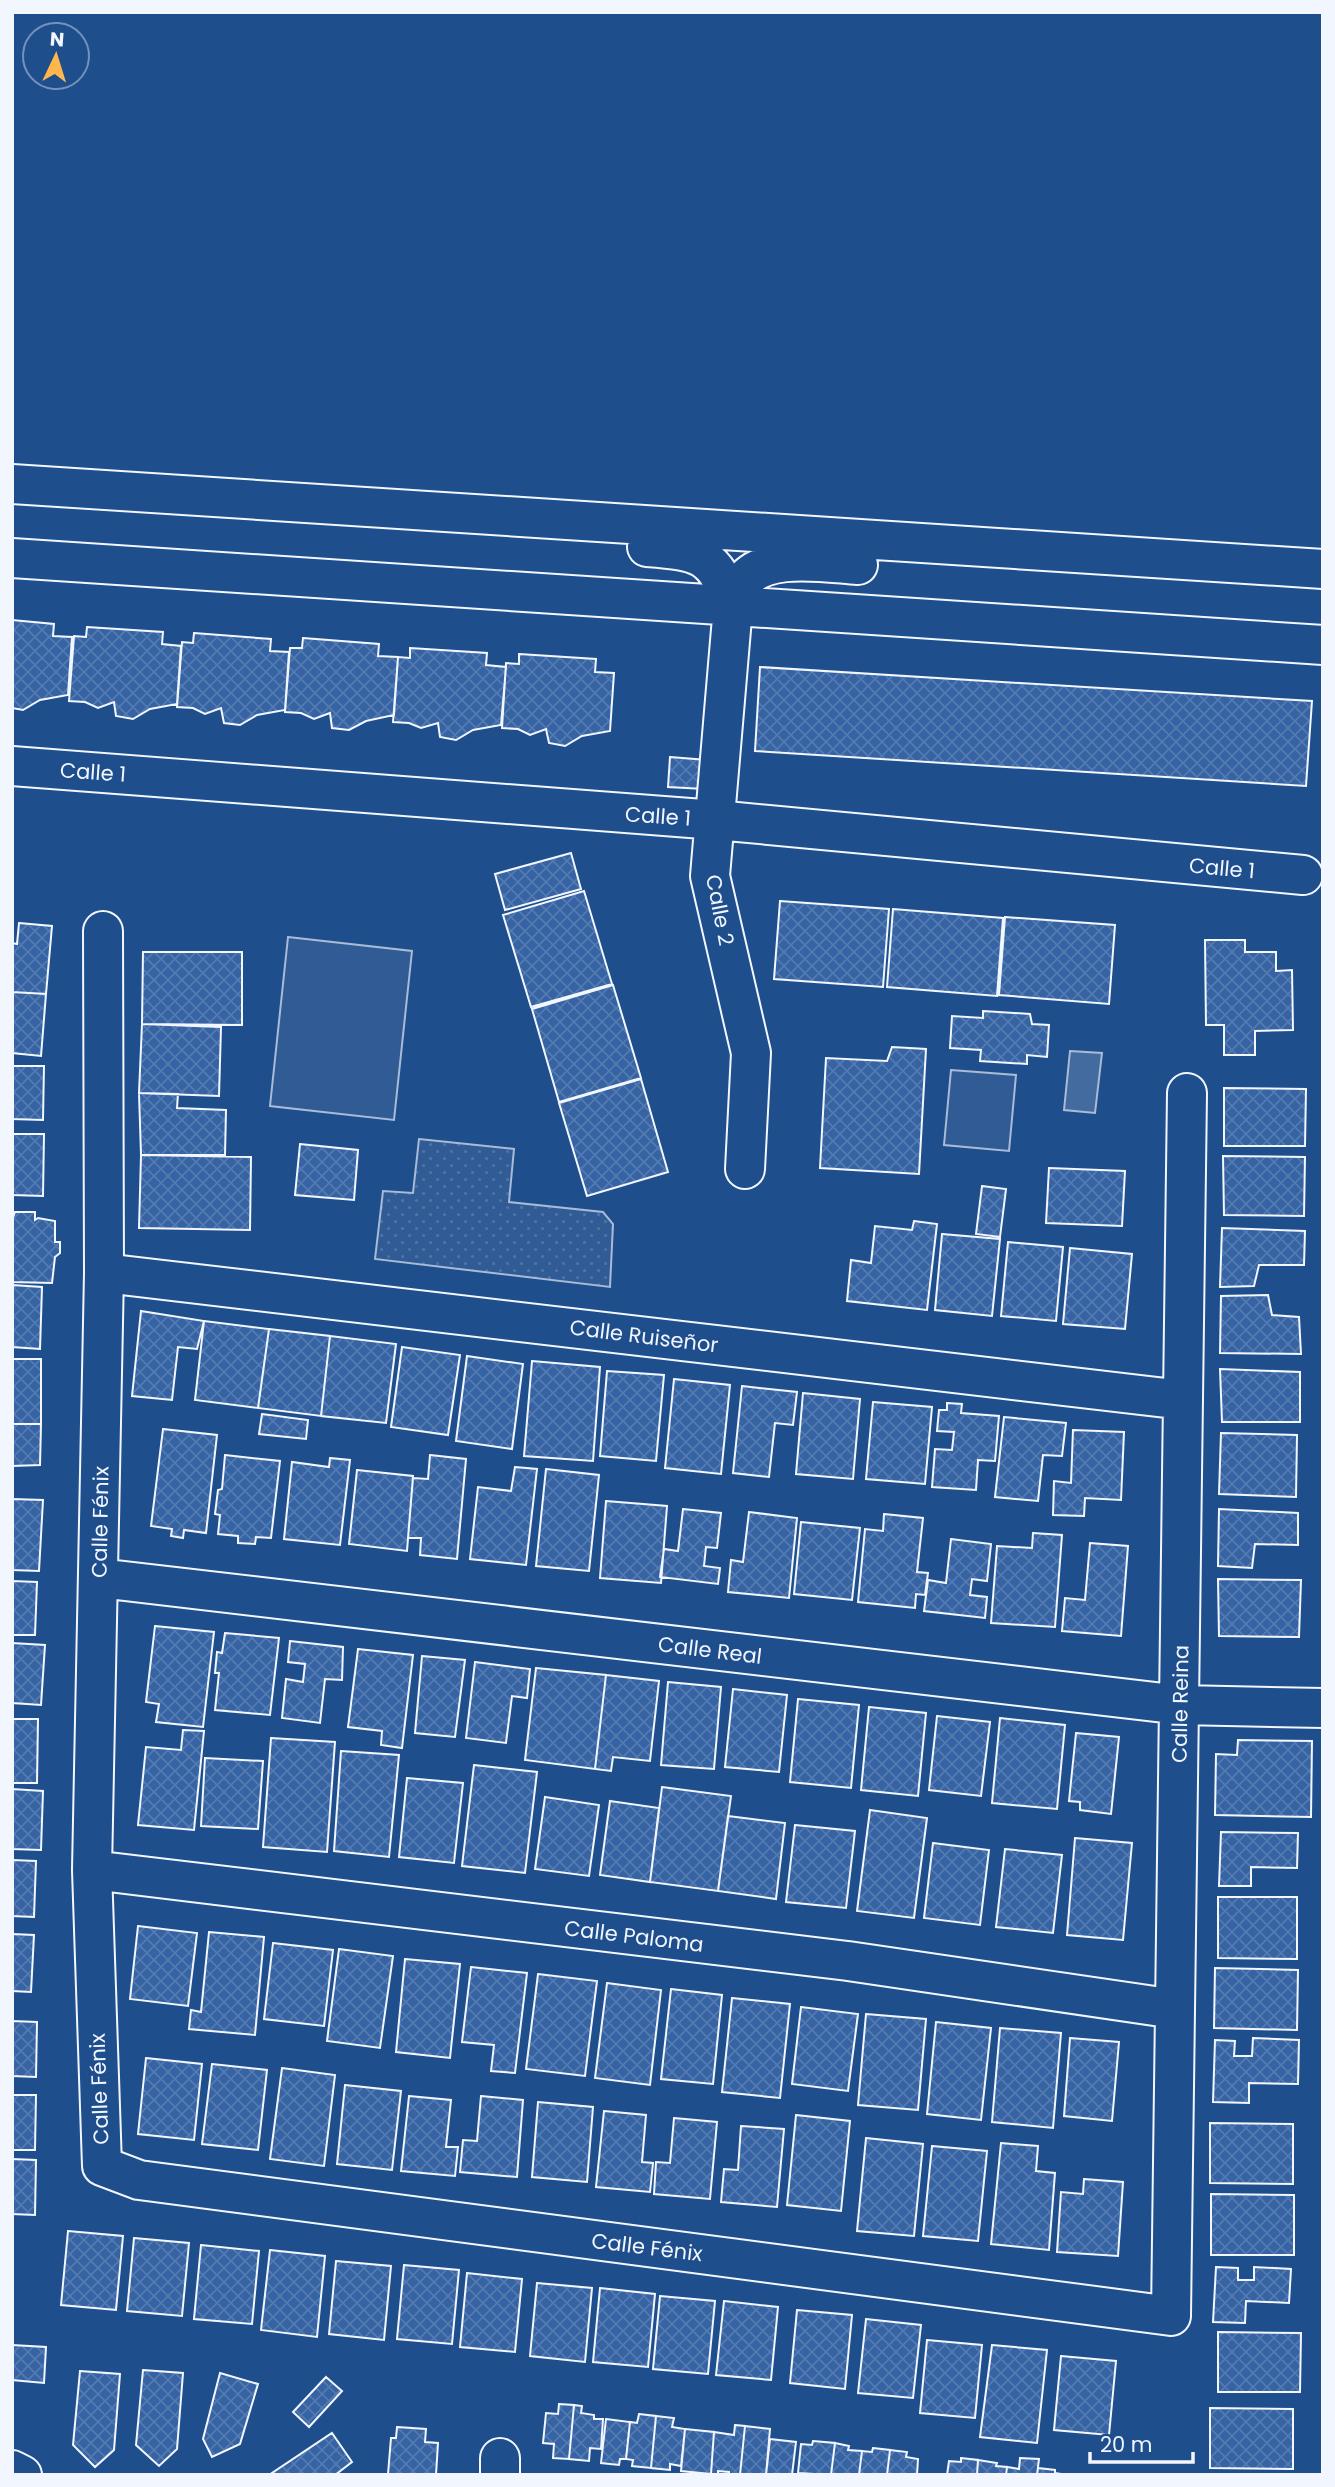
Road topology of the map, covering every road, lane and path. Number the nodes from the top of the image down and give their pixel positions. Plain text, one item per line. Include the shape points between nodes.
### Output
1 (12, 484) edge
2 (505, 516) junction
3 (1019, 550) junction
4 (12, 558) edge
5 (1323, 569) edge
6 (733, 606) junction
7 (1323, 645) edge
8 (12, 766) edge
9 (716, 820) junction
10 (1303, 875) dead end
11 (103, 931) dead end
12 (1188, 1093) dead end
13 (745, 1169) dead end
14 (104, 1273) junction
15 (1183, 1400) junction
16 (99, 1578) junction
17 (1181, 1705) junction
18 (1323, 1708) edge
19 (92, 1870) junction
20 (1175, 2009) junction
21 (1171, 2316) joint
22 (12, 2470) edge
23 (22, 2475) edge

1 - 2 street
2 - 3 street
2 - 6 street via 546,535 582,543 688,550 714,565
3 - 5 street
3 - 6 street via 981,568 780,561 741,584
4 - 6 street
6 - 7 street
6 - 9 street, Calle 2
8 - 9 street, Calle 1
9 - 10 street, Calle 1
9 - 13 street, Calle 2 via 710,876 751,1053
11 - 14 street, Calle Fénix
12 - 15 street, Calle Reina
14 - 15 street, Calle Ruiseñor
14 - 16 street, Calle Fénix
15 - 17 street, Calle Reina
16 - 17 street, Calle Real
16 - 19 street, Calle Fénix
17 - 18 street, Calle Real
17 - 20 street, Calle Reina
19 - 20 street, Calle Paloma via 848,1961
19 - 21 street, Calle Fénix via 102,2166 139,2180
20 - 21 street, Calle Reina
22 - 23 street

